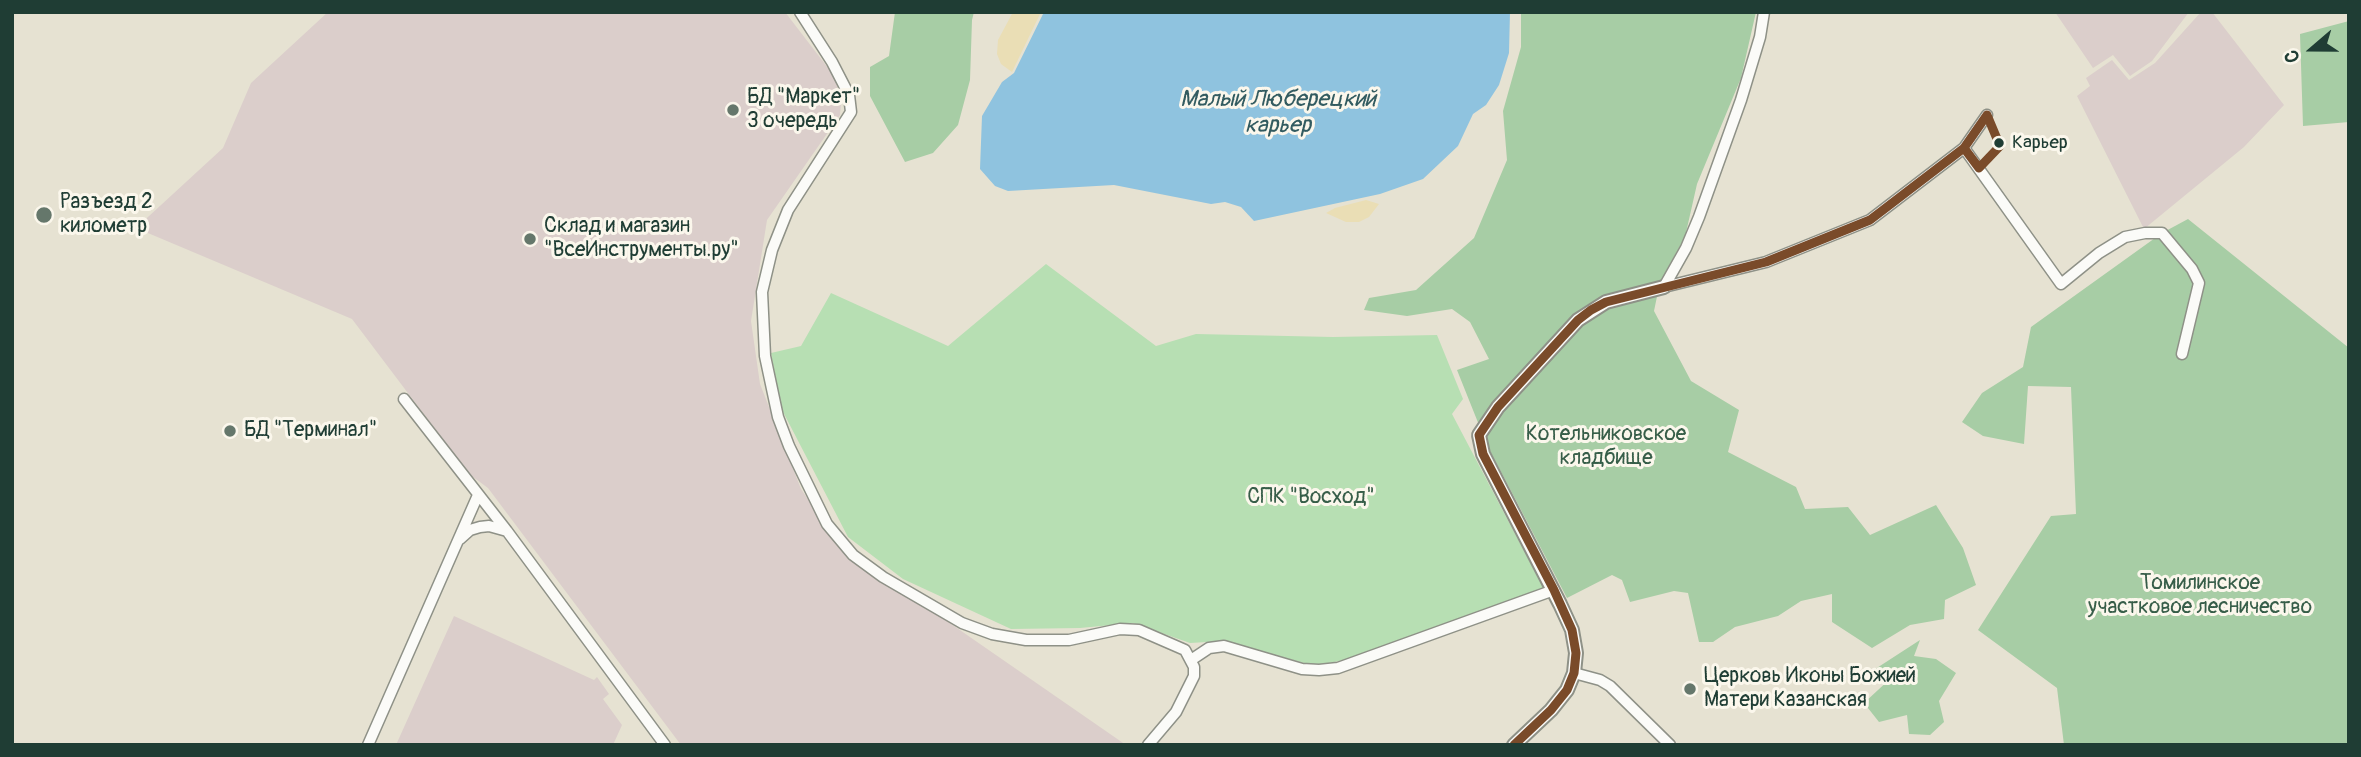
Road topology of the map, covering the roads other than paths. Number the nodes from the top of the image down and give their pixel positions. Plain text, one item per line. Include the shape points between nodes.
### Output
1 (800, 12) edge
2 (1764, 12) edge
3 (1987, 115) dead end
4 (1964, 148) junction
5 (1664, 287) junction
6 (2182, 354) dead end
7 (404, 399) dead end
8 (478, 495) junction
9 (507, 531) junction
10 (456, 545) junction
11 (1554, 590) junction
12 (1191, 660) junction
13 (1574, 673) junction
14 (368, 745) edge
15 (665, 745) edge
16 (1148, 745) edge
17 (1514, 745) edge
18 (1670, 745) edge

1 - 12 street via 849,95 851,112 788,210 772,250 762,292 765,356 778,417 827,524 853,555 962,624 1026,640 1139,630 1185,650
2 - 5 street via 1747,80 1707,195
3 - 4 street
4 - 5 street via 1870,220 1766,262
4 - 6 street via 2061,284 2126,237 2162,233 2199,283
5 - 11 street via 1606,302 1578,320 1498,407 1479,435 1483,454
7 - 8 street
8 - 9 street
8 - 10 street
9 - 10 street via 480,527 470,530
9 - 15 street
10 - 14 street
11 - 12 street via 1338,668 1302,668 1224,646 1209,648
11 - 13 street via 1572,630
12 - 16 street via 1194,676 1188,690
13 - 17 street via 1562,697
13 - 18 street via 1610,686

